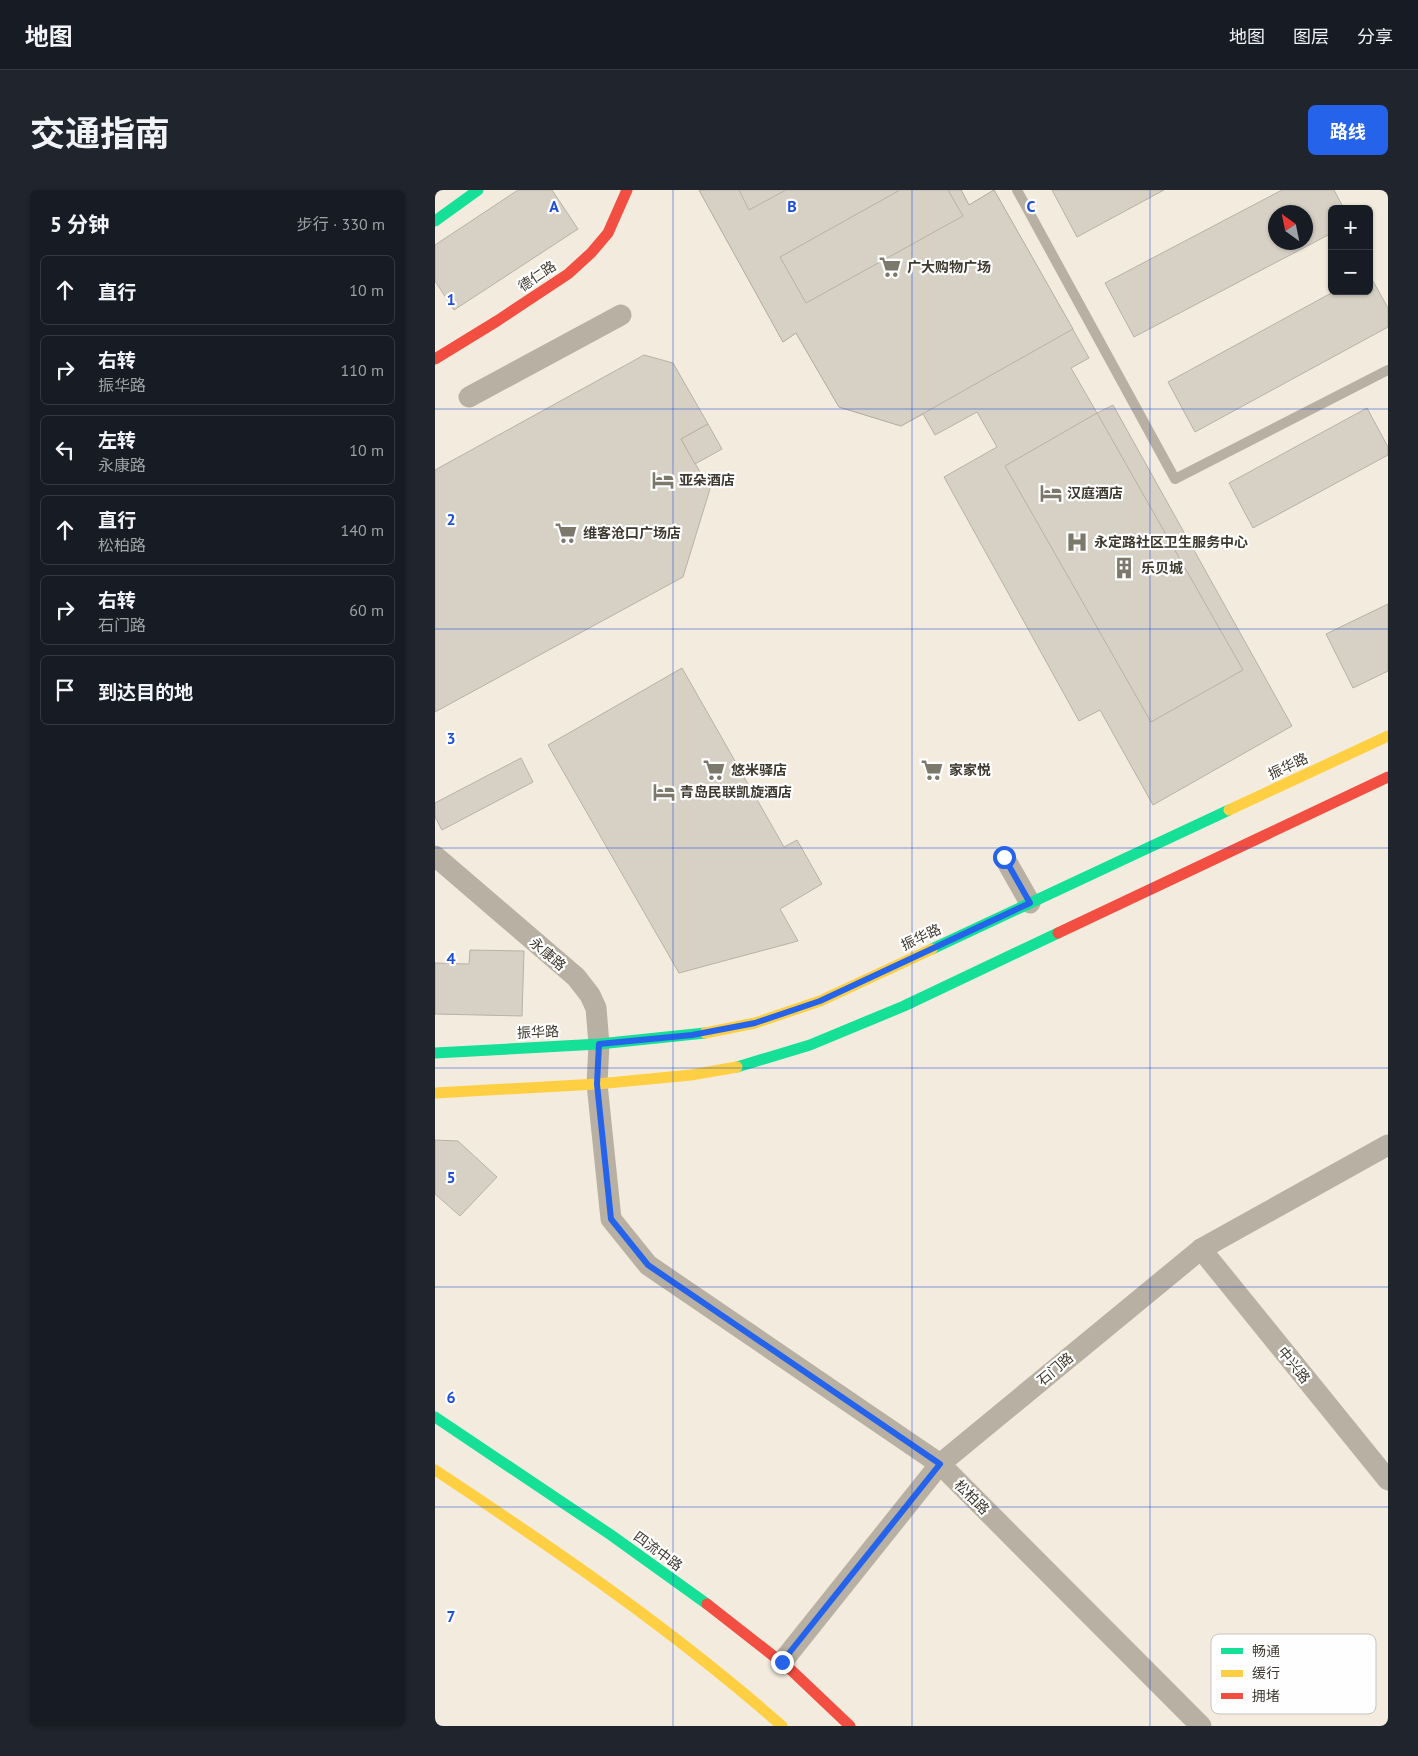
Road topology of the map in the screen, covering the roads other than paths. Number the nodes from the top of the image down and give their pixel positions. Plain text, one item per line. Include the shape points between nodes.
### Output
1 (478, 190) edge
2 (627, 190) edge
3 (1017, 190) edge
4 (435, 221) edge
5 (621, 315) dead end
6 (435, 359) edge
7 (1388, 370) edge
8 (469, 397) dead end
9 (1388, 736) edge
10 (1388, 778) edge
11 (435, 856) edge
12 (1004, 857) dead end
13 (1030, 903) junction
14 (599, 1044) junction
15 (435, 1053) edge
16 (597, 1084) junction
17 (435, 1093) edge
18 (1388, 1145) edge
19 (1201, 1249) junction
20 (435, 1418) edge
21 (940, 1464) junction
22 (435, 1470) edge
23 (1388, 1480) edge
24 (782, 1662) junction
25 (782, 1726) edge
26 (850, 1726) edge
27 (1201, 1726) edge

1 - 4 main road
2 - 6 main road, 德仁路 via 607,233 568,274
3 - 7 lane via 1175,479
5 - 8 street
9 - 13 main road, 振华路
10 - 16 main road via 913,1002 810,1045 724,1069
11 - 14 street, 永康路 via 576,977 596,1008
12 - 13 street
13 - 14 main road, 振华路 via 820,1001 755,1023 692,1035
14 - 15 main road, 振华路
14 - 16 street, 永康路
16 - 17 main road
16 - 21 street, 松柏路 via 611,1219 648,1265
18 - 19 street, 石门路
19 - 21 street, 石门路
19 - 23 street, 中兴路
20 - 24 main road, 四流中路 via 596,1524
21 - 24 street, 石门路
21 - 27 street, 松柏路
22 - 25 main road via 653,1618
24 - 26 main road, 四流中路

